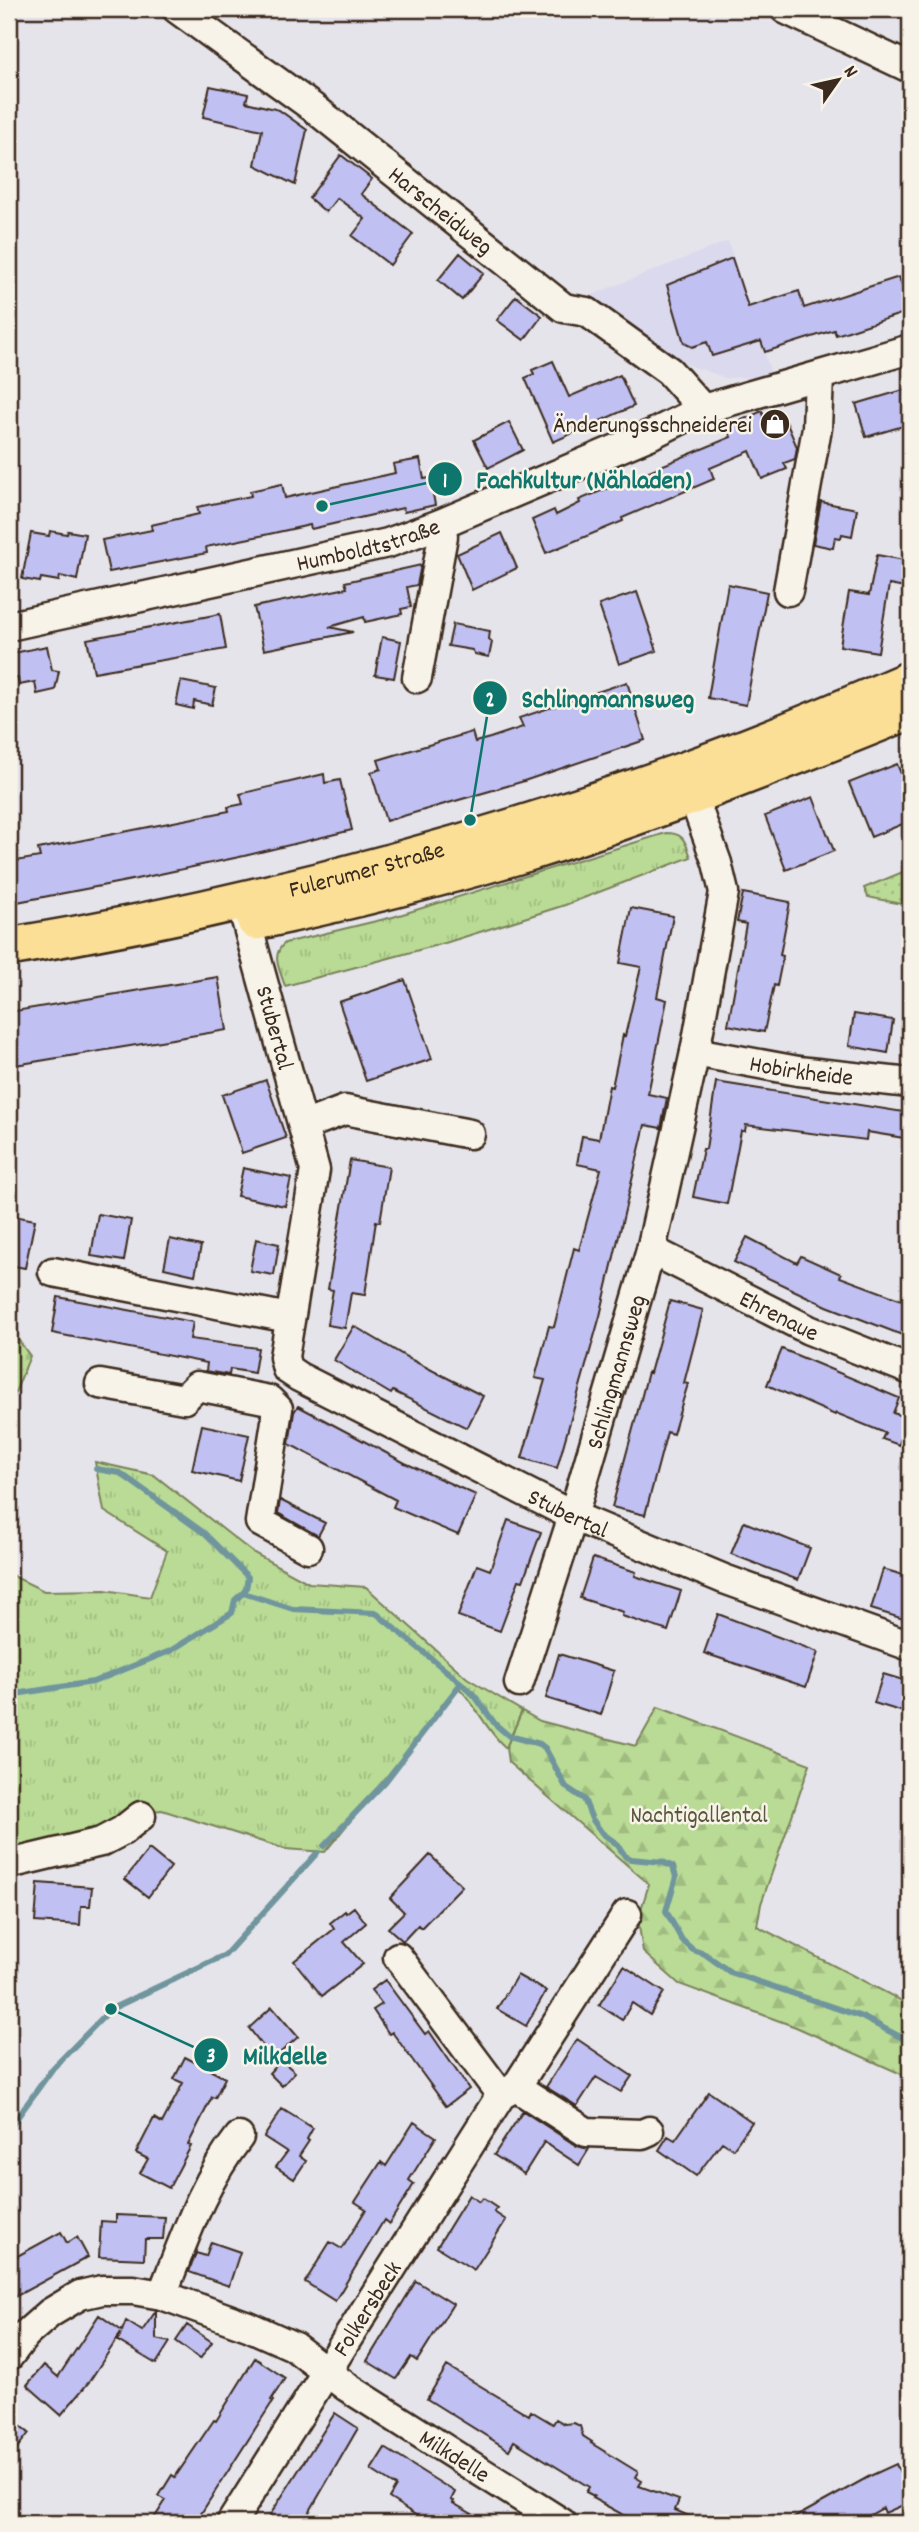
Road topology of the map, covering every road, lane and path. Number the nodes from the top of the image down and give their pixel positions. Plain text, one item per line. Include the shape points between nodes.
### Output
1 (177, 9) edge
2 (785, 9) edge
3 (910, 68) edge
4 (910, 349) edge
5 (819, 376) junction
6 (703, 409) junction
7 (440, 524) junction
8 (788, 591) dead end
9 (9, 626) edge
10 (417, 678) dead end
11 (910, 680) edge
12 (910, 710) edge
13 (688, 783) junction
14 (244, 912) junction
15 (9, 947) edge
16 (9, 968) edge
17 (695, 1052) junction
18 (910, 1083) edge
19 (303, 1126) junction
20 (470, 1133) dead end
21 (651, 1250) junction
22 (53, 1272) dead end
23 (289, 1318) junction
24 (286, 1363) junction
25 (910, 1370) edge
26 (100, 1384) dead end
27 (269, 1400) junction
28 (247, 1492) dead end
29 (573, 1516) junction
30 (308, 1548) dead end
31 (910, 1646) edge
32 (519, 1683) dead end
33 (141, 1816) dead end
34 (9, 1864) edge
35 (626, 1914) dead end
36 (398, 1957) dead end
37 (509, 2091) junction
38 (649, 2131) dead end
39 (239, 2137) dead end
40 (162, 2295) junction
41 (9, 2356) edge
42 (326, 2371) junction
43 (231, 2523) edge
44 (562, 2523) edge

1 - 6 street, Harscheidweg via 315,109 564,308 587,312 668,371
2 - 3 street
4 - 5 street, Humboldtstraße
5 - 6 street, Humboldtstraße
5 - 8 street via 817,428
6 - 7 street, Humboldtstraße
7 - 9 street, Humboldtstraße via 388,543
7 - 10 street via 443,536
11 - 13 main road, Fulerumer Straße via 788,732
12 - 13 main road, Fulerumer Straße
13 - 14 main road, Fulerumer Straße via 528,852 387,892
13 - 17 street, Schlingmannsweg via 724,892
14 - 15 main road, Fulerumer Straße via 195,913
14 - 16 main road, Fulerumer Straße via 95,955
14 - 19 street, Stubertal
17 - 18 street, Hobirkheide via 798,1071
17 - 21 street, Schlingmannsweg
19 - 20 street via 345,1110
19 - 23 street, Stubertal via 315,1170
21 - 25 street, Ehrenaue via 809,1330
21 - 29 street, Schlingmannsweg
22 - 23 street
23 - 24 street, Stubertal
24 - 27 street via 276,1372
24 - 29 street, Stubertal via 299,1377
26 - 27 street via 184,1399 197,1386
27 - 28 street
27 - 30 street via 278,1409 260,1522
29 - 31 street, Stubertal via 724,1579
29 - 32 street, Schlingmannsweg
33 - 34 street via 101,1842
35 - 37 street, Folkersbeck
36 - 37 street
37 - 38 street via 586,2132
37 - 42 street, Folkersbeck
39 - 40 street via 197,2206
40 - 41 street, Milkdelle via 133,2290 80,2295 50,2313
40 - 42 street, Milkdelle via 293,2346
42 - 43 street, Folkersbeck
42 - 44 street, Milkdelle

